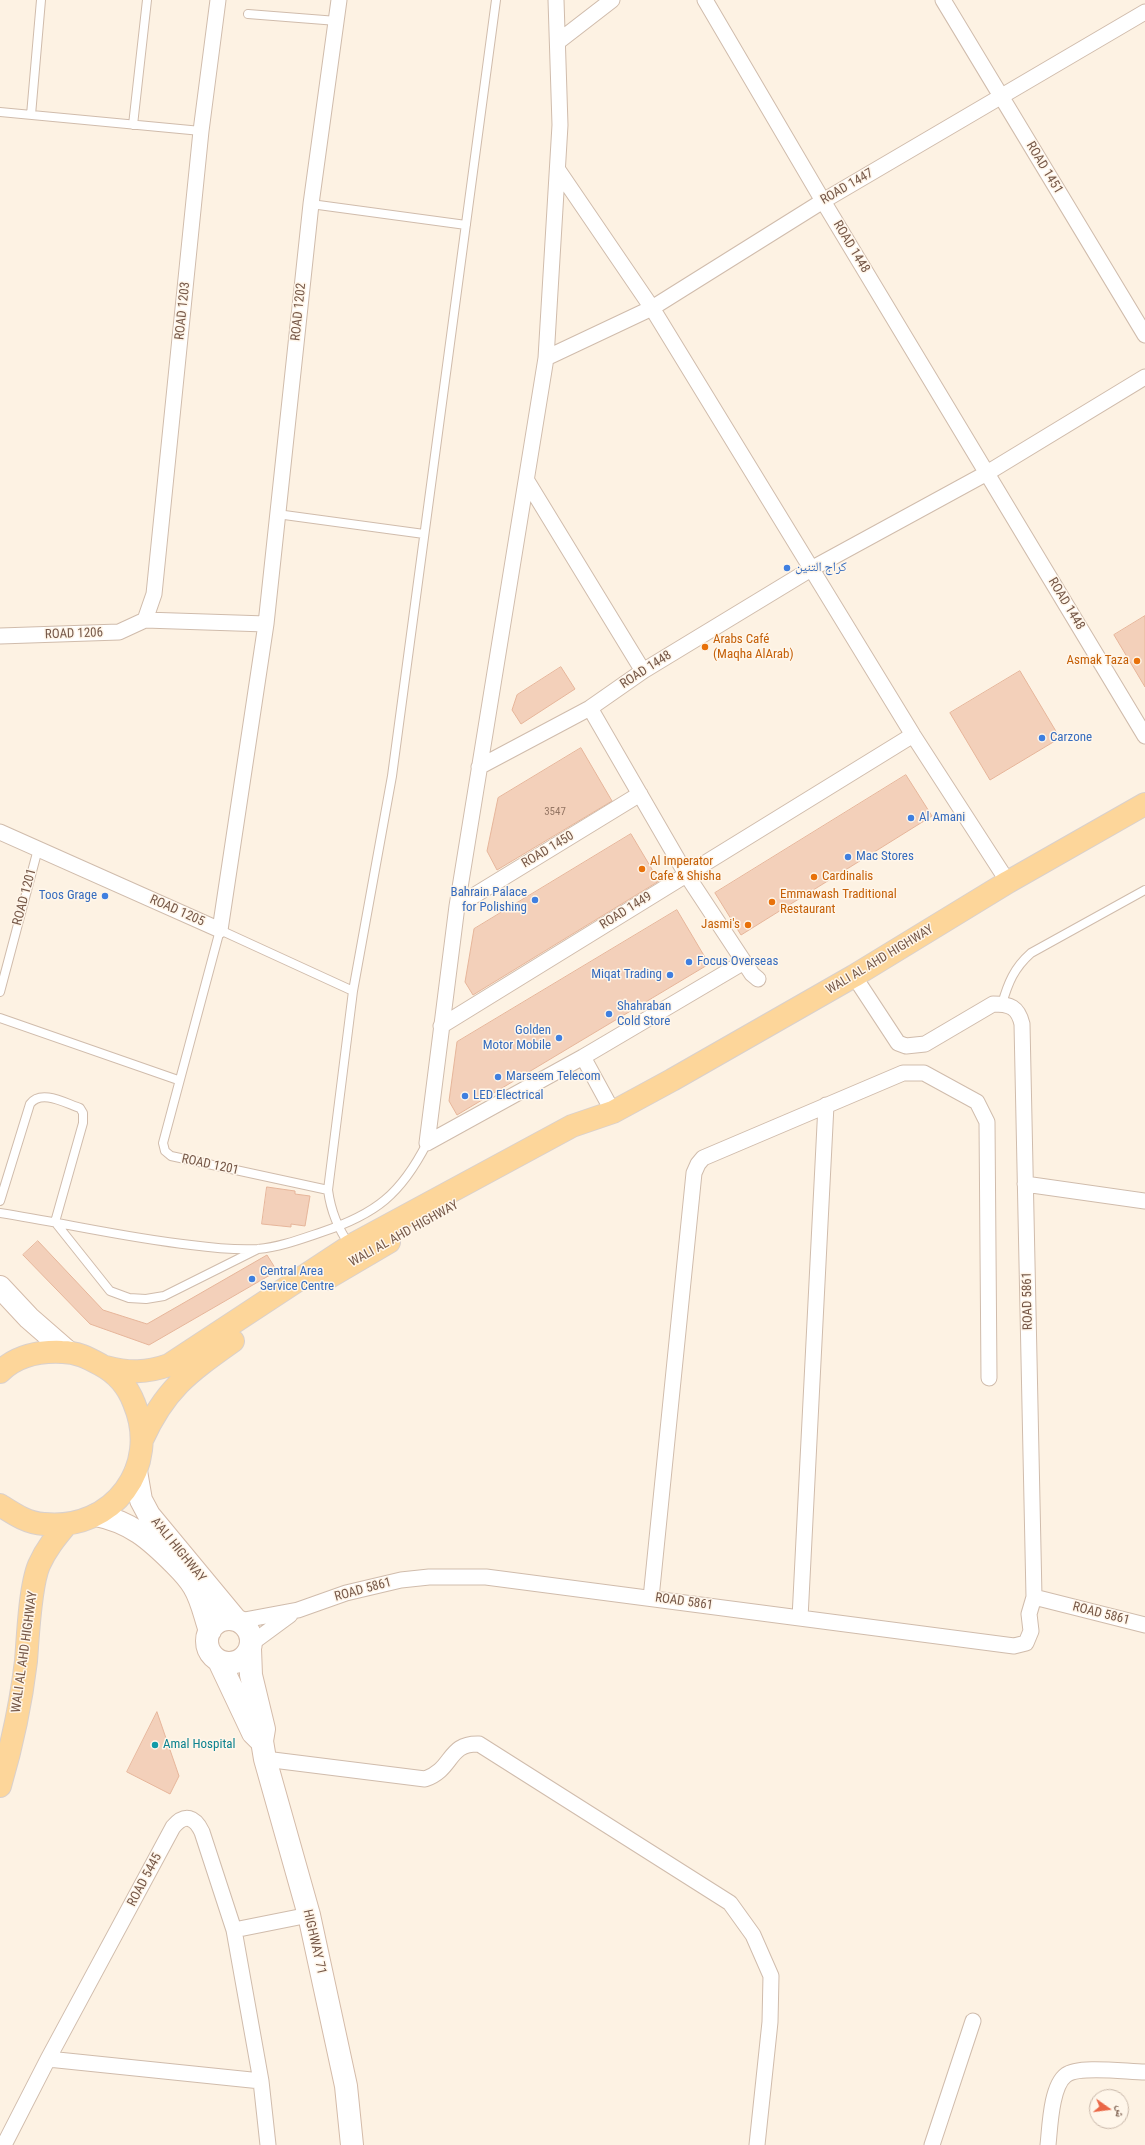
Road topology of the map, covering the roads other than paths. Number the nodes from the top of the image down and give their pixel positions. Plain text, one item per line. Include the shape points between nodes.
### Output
1 (41, 0) edge
2 (147, 0) edge
3 (218, 0) edge
4 (340, 0) edge
5 (496, 0) edge
6 (556, 0) edge
7 (612, 0) edge
8 (705, 0) edge
9 (943, 0) edge
10 (1145, 12) edge
11 (248, 14) dead end
12 (337, 21) junction
13 (559, 41) junction
14 (1001, 97) junction
15 (0, 112) edge
16 (31, 115) junction
17 (133, 125) junction
18 (201, 131) junction
19 (558, 170) junction
20 (823, 201) junction
21 (311, 204) junction
22 (466, 225) junction
23 (652, 308) junction
24 (1145, 335) edge
25 (546, 358) junction
26 (1145, 377) edge
27 (987, 473) junction
28 (527, 481) junction
29 (277, 514) junction
30 (424, 534) junction
31 (811, 569) junction
32 (145, 620) junction
33 (266, 624) junction
34 (0, 636) edge
35 (642, 671) junction
36 (590, 708) junction
37 (913, 735) junction
38 (1145, 736) edge
39 (479, 767) junction
40 (640, 794) junction
41 (1145, 804) edge
42 (0, 832) edge
43 (38, 849) junction
44 (686, 874) junction
45 (1008, 882) junction
46 (1145, 890) edge
47 (457, 906) junction
48 (220, 930) junction
49 (744, 962) junction
50 (854, 976) junction
51 (758, 979) dead end
52 (353, 991) junction
53 (0, 992) edge
54 (1007, 1005) junction
55 (0, 1018) edge
56 (441, 1026) junction
57 (584, 1057) junction
58 (178, 1080) junction
59 (826, 1105) junction
60 (613, 1112) junction
61 (427, 1143) junction
62 (1026, 1184) junction
63 (328, 1190) junction
64 (1145, 1200) edge
65 (0, 1201) edge
66 (0, 1212) edge
67 (55, 1222) junction
68 (338, 1227) junction
69 (350, 1246) junction
70 (258, 1249) junction
71 (0, 1288) edge
72 (68, 1352) junction
73 (106, 1367) junction
74 (0, 1372) edge
75 (989, 1378) dead end
76 (142, 1440) junction
77 (136, 1471) junction
78 (0, 1505) edge
79 (96, 1515) junction
80 (66, 1525) junction
81 (192, 1575) junction
82 (1034, 1597) junction
83 (651, 1598) junction
84 (298, 1610) junction
85 (800, 1618) junction
86 (238, 1620) junction
87 (1145, 1625) edge
88 (210, 1631) junction
89 (251, 1646) junction
90 (219, 1661) junction
91 (264, 1750) junction
92 (0, 1786) edge
93 (308, 1915) junction
94 (234, 1930) junction
95 (973, 2021) dead end
96 (48, 2059) junction
97 (1145, 2072) edge
98 (261, 2081) junction
99 (4, 2145) edge
100 (268, 2145) edge
101 (352, 2145) edge
102 (757, 2145) edge
103 (932, 2145) edge
104 (1048, 2145) edge

1 - 16 lane
2 - 17 lane
3 - 18 street, ROAD 1203
4 - 12 street, ROAD 1202
5 - 22 lane
6 - 13 street
7 - 13 street
8 - 20 street, ROAD 1448
9 - 14 street, ROAD 1451
10 - 14 street, ROAD 1447
11 - 12 lane
12 - 21 street, ROAD 1202
13 - 19 street
14 - 20 street, ROAD 1447
14 - 24 street, ROAD 1451
15 - 16 lane
16 - 17 lane
17 - 18 lane
18 - 32 street, ROAD 1203 via 154,594
19 - 23 street
19 - 25 street
20 - 23 street, ROAD 1447
20 - 27 street, ROAD 1448
21 - 22 lane
21 - 29 street, ROAD 1202
22 - 30 lane
23 - 25 street, ROAD 1447
23 - 31 street
25 - 28 street
26 - 27 street, ROAD 1448
27 - 31 street, ROAD 1448
27 - 38 street, ROAD 1448
28 - 35 street
28 - 39 street
29 - 30 lane
29 - 33 street, ROAD 1202
30 - 52 lane via 392,776
31 - 35 street, ROAD 1448
31 - 37 street
32 - 33 street
32 - 34 street, ROAD 1206 via 119,632
33 - 48 street, ROAD 1202
35 - 36 street, ROAD 1448
36 - 39 street, ROAD 1448
36 - 40 street
37 - 44 street, ROAD 1449
37 - 45 street
39 - 47 street
40 - 44 street
40 - 47 street, ROAD 1450
41 - 45 main road, WALI AL AHD HIGHWAY
42 - 43 street, ROAD 1205
43 - 48 street, ROAD 1205
43 - 53 lane, ROAD 1201
44 - 49 street
44 - 56 street, ROAD 1449
45 - 50 main road, WALI AL AHD HIGHWAY
46 - 54 lane via 1031,953 1012,974
47 - 56 street
48 - 52 lane, ROAD 1205
48 - 58 lane, ROAD 1201
49 - 51 street
49 - 57 street
50 - 54 street via 898,1043 906,1046 925,1044 993,1004
50 - 60 main road, WALI AL AHD HIGHWAY
52 - 63 lane
54 - 62 street, ROAD 5861 via 1020,1014 1022,1024
55 - 58 lane
56 - 61 street
57 - 60 street
57 - 61 street
58 - 63 lane, ROAD 1201 via 163,1143 171,1156
59 - 75 street via 903,1073 924,1074 977,1102 987,1122
59 - 83 street via 703,1158 694,1173
59 - 85 street
60 - 69 main road, WALI AL AHD HIGHWAY via 572,1126
60 - 76 main road, WALI AL AHD HIGHWAY via 603,1122 574,1141 371,1252 290,1301 190,1372 162,1403
61 - 68 lane via 415,1167 399,1188 373,1210
62 - 64 street
62 - 82 street, ROAD 5861
63 - 68 lane via 330,1206
65 - 67 lane via 34,1098 42,1096 80,1108 83,1123
66 - 67 lane
67 - 70 lane via 162,1242 229,1249
67 - 70 lane via 110,1291 129,1298 164,1296
68 - 69 lane
68 - 70 lane
69 - 73 main road, WALI AL AHD HIGHWAY via 169,1365 140,1373
71 - 72 street
72 - 73 main road via 86,1356
72 - 74 main road via 45,1352 22,1358
73 - 76 main road via 130,1393 140,1416
76 - 77 main road
77 - 79 main road via 120,1497
77 - 81 street, A'ALI HIGHWAY via 141,1500 149,1515
78 - 80 main road via 20,1518 43,1524
79 - 80 main road
79 - 81 street, A'ALI HIGHWAY via 114,1519 133,1528
80 - 92 main road, WALI AL AHD HIGHWAY via 50,1543 38,1566 24,1673 11,1748
81 - 86 street, A'ALI HIGHWAY
81 - 88 street, A'ALI HIGHWAY
82 - 85 street, ROAD 5861 via 1029,1614 1030,1637 1026,1643 1014,1646
82 - 87 street, ROAD 5861
83 - 84 street, ROAD 5861 via 486,1577 430,1577 374,1585
83 - 85 street, ROAD 5861
84 - 86 street, ROAD 5861
84 - 89 street, ROAD 5861
86 - 88 street via 221,1620
86 - 89 street via 249,1630
88 - 90 street via 208,1647
89 - 90 street via 246,1656 233,1663
89 - 91 street, HIGHWAY 71 via 251,1675 264,1729
90 - 91 street, HIGHWAY 71 via 253,1733
91 - 93 street, HIGHWAY 71
91 - 102 street via 426,1779 443,1770 456,1750 468,1744 479,1744 730,1903 753,1935 771,1976 770,2022
93 - 94 street
93 - 101 street, HIGHWAY 71 via 346,2086
94 - 96 street, ROAD 5445 via 197,1822 188,1818 179,1820
94 - 98 street, ROAD 5445
95 - 103 street
96 - 98 street
96 - 99 street, ROAD 5445
97 - 104 street via 1076,2070 1065,2075 1054,2098
98 - 100 street, ROAD 5445

